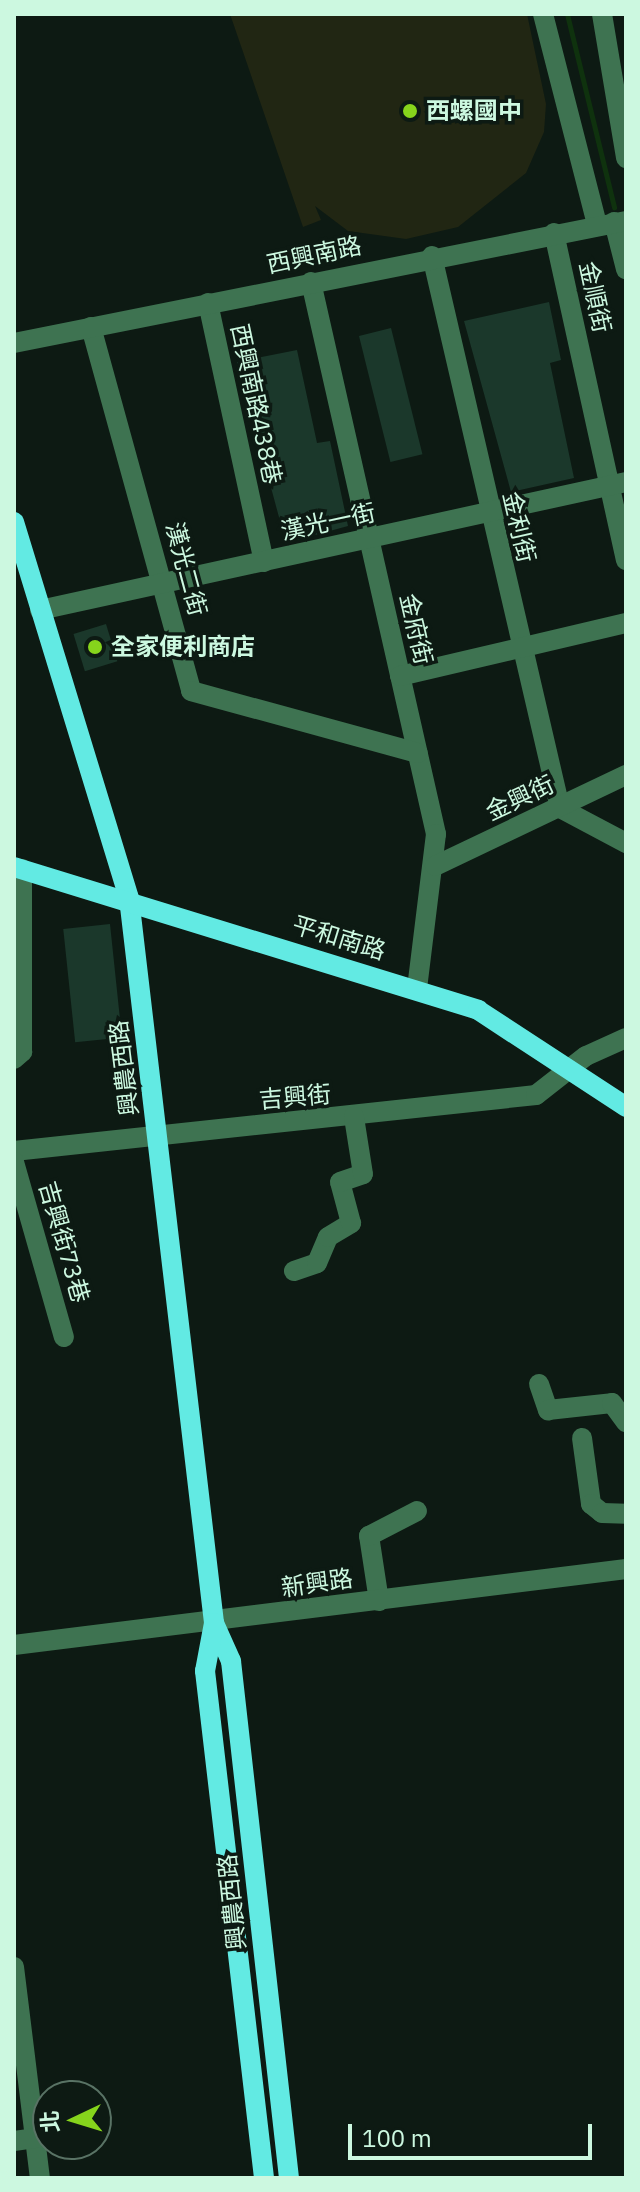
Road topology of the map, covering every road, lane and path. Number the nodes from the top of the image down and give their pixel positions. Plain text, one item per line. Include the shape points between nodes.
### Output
1 (543, 14) edge
2 (602, 14) edge
3 (620, 108) edge
4 (626, 158) edge
5 (612, 223) edge
6 (554, 233) junction
7 (432, 256) junction
8 (626, 269) edge
9 (311, 282) junction
10 (208, 303) junction
11 (91, 327) junction
12 (14, 343) edge
13 (618, 484) edge
14 (489, 513) junction
15 (14, 522) edge
16 (370, 539) junction
17 (626, 560) edge
18 (264, 562) junction
19 (163, 584) junction
20 (40, 610) junction
21 (626, 623) edge
22 (520, 647) junction
23 (400, 676) junction
24 (418, 753) junction
25 (626, 775) edge
26 (560, 808) junction
27 (626, 843) edge
28 (435, 866) junction
29 (18, 868) edge
30 (129, 898) junction
31 (417, 989) junction
32 (626, 1038) edge
33 (14, 1059) edge
34 (574, 1072) junction
35 (626, 1107) edge
36 (354, 1117) junction
37 (158, 1137) junction
38 (14, 1151) edge
39 (14, 1162) edge
40 (294, 1271) dead end
41 (64, 1337) dead end
42 (539, 1384) dead end
43 (626, 1422) edge
44 (582, 1438) dead end
45 (417, 1511) dead end
46 (626, 1517) edge
47 (626, 1569) edge
48 (379, 1601) junction
49 (214, 1623) junction
50 (14, 1645) edge
51 (14, 1967) edge
52 (32, 2114) edge
53 (264, 2178) edge
54 (289, 2178) edge

1 - 5 street
2 - 3 street
3 - 4 street
5 - 6 street, 西興南路
5 - 8 street
6 - 7 street, 西興南路
6 - 13 street, 金順街
7 - 9 street, 西興南路
7 - 14 street, 金利街
9 - 10 street, 西興南路
9 - 16 street, 金府街
10 - 11 street, 西興南路
10 - 18 street, 西興南路438巷
11 - 12 street, 西興南路
11 - 19 street, 漢光二街
13 - 14 street, 漢光一街
13 - 17 street, 金順街
14 - 16 street, 漢光一街
14 - 22 street, 金利街
15 - 20 main road, 興農西路
16 - 18 street, 漢光一街
16 - 23 street, 金府街
18 - 19 street, 漢光一街
19 - 20 street, 漢光一街
19 - 24 street, 漢光二街 via 191,691
20 - 30 main road, 興農西路
21 - 22 street
22 - 23 street
22 - 26 street, 金利街
23 - 24 street, 金府街
24 - 28 street, 金府街 via 436,834
25 - 26 street, 金興街
26 - 27 street
26 - 28 street, 金興街
28 - 31 street, 金府街
29 - 30 main road, 平和南路
29 - 33 street via 22,1052
30 - 31 main road, 平和南路
30 - 37 main road, 興農西路
31 - 34 main road, 平和南路 via 478,1010
32 - 34 street, 吉興街 via 586,1056
34 - 35 main road, 平和南路
34 - 36 street, 吉興街 via 536,1095
36 - 37 street, 吉興街
36 - 40 street via 363,1174 340,1182 351,1223 328,1237 317,1263
37 - 38 street, 吉興街
37 - 49 main road, 興農西路
39 - 41 street, 吉興街73巷
42 - 43 street via 548,1410 612,1403
44 - 46 street via 591,1504
45 - 48 street via 369,1536
47 - 48 street, 新興路
48 - 49 street, 新興路
49 - 50 street, 新興路
49 - 53 main road, 興農西路 via 205,1671
49 - 54 main road, 興農西路 via 231,1661
51 - 52 street

